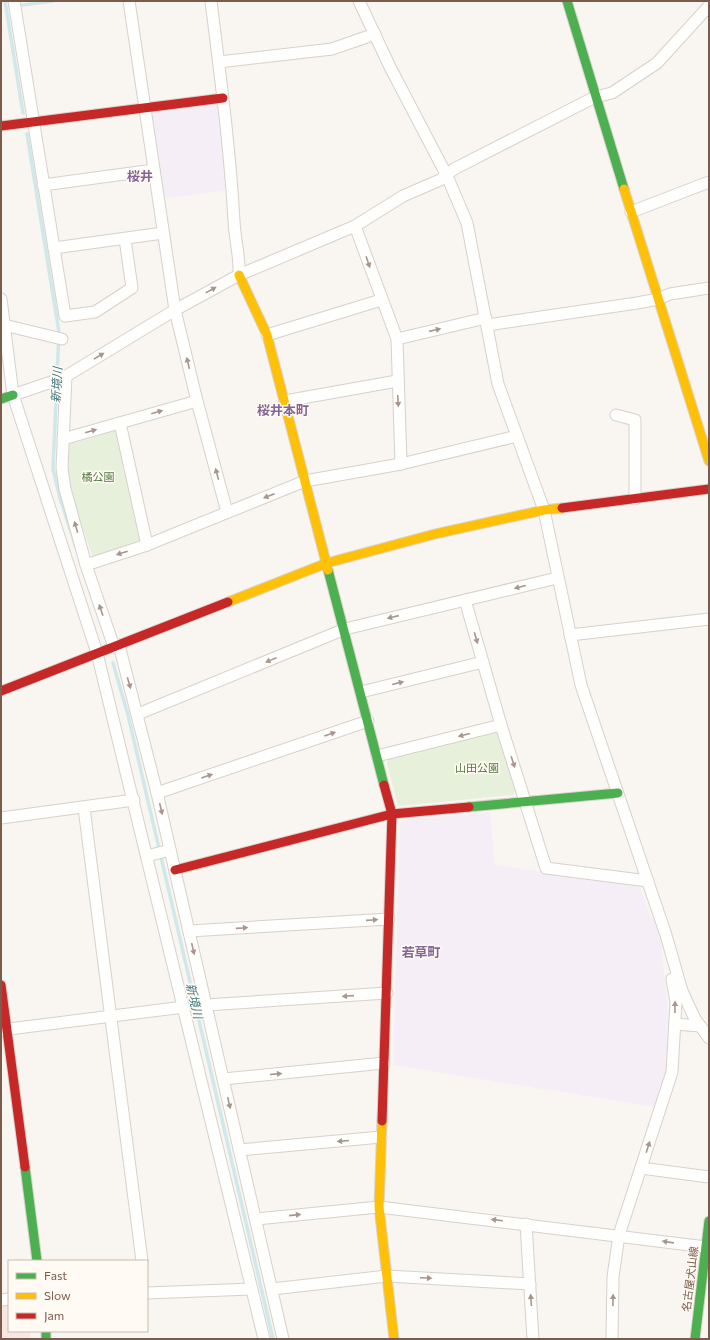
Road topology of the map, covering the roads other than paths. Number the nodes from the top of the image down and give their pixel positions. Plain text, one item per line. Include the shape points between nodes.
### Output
1 (14, 1) edge
2 (129, 1) edge
3 (211, 1) edge
4 (359, 1) edge
5 (567, 1) edge
6 (709, 6) edge
7 (375, 34) junction
8 (219, 62) junction
9 (595, 97) junction
10 (223, 98) junction
11 (145, 107) junction
12 (34, 122) junction
13 (1, 126) edge
14 (154, 170) junction
15 (447, 176) junction
16 (709, 182) edge
17 (43, 185) junction
18 (631, 212) junction
19 (355, 226) junction
20 (163, 234) junction
21 (124, 239) junction
22 (54, 248) junction
23 (239, 275) junction
24 (709, 288) edge
25 (1, 299) edge
26 (658, 299) junction
27 (381, 300) junction
28 (175, 310) junction
29 (487, 322) junction
30 (4, 326) junction
31 (267, 335) junction
32 (59, 338) dead end
33 (397, 339) junction
34 (59, 379) junction
35 (397, 381) junction
36 (13, 395) junction
37 (1, 399) edge
38 (197, 401) junction
39 (284, 401) junction
40 (616, 415) dead end
41 (120, 423) junction
42 (517, 436) junction
43 (63, 439) junction
44 (709, 461) edge
45 (401, 464) junction
46 (305, 481) junction
47 (709, 489) edge
48 (635, 499) junction
49 (544, 510) junction
50 (227, 512) junction
51 (146, 545) junction
52 (327, 563) junction
53 (86, 565) junction
54 (558, 578) junction
55 (465, 600) junction
56 (709, 619) edge
57 (345, 629) junction
58 (570, 635) junction
59 (116, 646) junction
60 (98, 653) junction
61 (483, 662) junction
62 (1, 691) edge
63 (361, 692) junction
64 (138, 714) junction
65 (368, 721) junction
66 (501, 725) junction
67 (377, 756) junction
68 (157, 793) junction
69 (618, 793) junction
70 (134, 800) junction
71 (526, 802) junction
72 (84, 808) junction
73 (392, 814) junction
74 (1, 818) edge
75 (166, 851) junction
76 (146, 856) junction
77 (175, 870) junction
78 (648, 881) junction
79 (389, 919) junction
80 (189, 931) junction
81 (666, 935) junction
82 (1, 984) edge
83 (387, 993) junction
84 (206, 1005) junction
85 (184, 1007) junction
86 (110, 1017) junction
87 (675, 1024) junction
88 (700, 1026) junction
89 (4, 1029) edge
90 (709, 1038) edge
91 (384, 1063) junction
92 (223, 1079) junction
93 (381, 1137) junction
94 (239, 1150) junction
95 (641, 1168) junction
96 (709, 1177) edge
97 (379, 1207) junction
98 (256, 1219) junction
99 (709, 1222) edge
100 (526, 1224) junction
101 (619, 1236) junction
102 (706, 1247) junction
103 (37, 1260) edge
104 (142, 1260) edge
105 (387, 1276) junction
106 (530, 1284) junction
107 (252, 1289) junction
108 (272, 1289) junction
109 (148, 1293) edge
110 (264, 1339) edge
111 (283, 1339) edge
112 (394, 1339) edge
113 (533, 1339) edge
114 (612, 1339) edge
115 (695, 1339) edge

1 - 12 street
2 - 11 street
3 - 8 street
4 - 7 street
5 - 9 street
6 - 9 street via 657,63 612,93
7 - 8 street via 332,49
7 - 15 street
8 - 10 street
9 - 15 street via 454,169
9 - 18 street
10 - 11 street
10 - 23 street
11 - 12 street
11 - 14 street
12 - 13 street
12 - 17 street
14 - 17 street
14 - 20 street
15 - 19 street via 404,196
15 - 29 street via 467,223
16 - 18 street
17 - 22 street
18 - 26 street
19 - 23 street
19 -> 27 street
20 - 21 street
20 - 28 street
21 - 22 street
21 - 22 street via 132,288 95,312 65,316
28 -> 23 street
23 - 31 street
24 - 26 street via 670,294
25 - 30 street
26 - 29 street
26 - 44 street
27 - 31 street
27 - 33 street
34 -> 28 street
38 -> 28 street
33 -> 29 street
29 - 42 street via 498,384
30 - 32 street
30 - 36 street
31 - 39 street
33 - 35 street
34 - 36 street
34 - 43 street
35 - 39 street
35 -> 45 street
36 - 37 street
36 - 60 street
41 -> 38 street
50 -> 38 street
39 - 46 street
40 - 48 street via 635,420
43 -> 41 street
41 - 51 street
42 - 45 street
42 - 49 street
53 -> 43 street via 65,490 62,468
45 - 46 street
46 -> 50 street
46 - 52 street
47 - 48 street
48 - 49 street
49 - 52 street via 435,534
49 - 54 street
50 - 51 street
51 -> 53 street
52 - 57 street
52 - 59 street
59 -> 53 street
54 -> 55 street
54 - 58 street
55 -> 57 street
55 -> 61 street
56 - 58 street
57 - 63 street
57 -> 64 street
58 - 69 street via 581,685
59 - 60 street
59 -> 64 street
60 - 62 street
60 - 70 street
63 -> 61 street
61 - 66 street
63 - 65 street
64 - 68 street
65 - 67 street
68 -> 65 street
66 -> 67 street
66 -> 71 street
67 - 73 street
68 -> 75 street
69 - 71 street
69 - 78 street
70 - 72 street
70 - 76 street
71 - 73 street
71 - 78 street via 546,868
72 - 74 street
72 - 86 street
73 - 77 street
73 - 79 street
75 - 76 street
75 - 77 street
76 - 85 street
77 - 80 street
78 - 81 street
80 -> 79 street
79 - 83 street
80 -> 84 street
87 -> 81 street via 676,1002
81 - 88 street via 682,991
82 - 89 street
83 -> 84 street
83 - 91 street
84 - 92 street
85 - 86 street
85 - 107 street
86 - 89 street
86 - 104 street
87 - 88 street
95 -> 87 street via 672,1072
88 - 90 street
89 - 103 street
92 -> 91 street
91 - 93 street
92 -> 94 street
93 -> 94 street
93 - 97 street
94 - 98 street
95 - 96 street
95 - 101 street
98 -> 97 street
100 -> 97 street
97 - 105 street
98 - 108 street
99 - 102 street, 名古屋犬山線
100 - 101 street
100 - 106 street
102 -> 101 street
114 -> 101 street via 613,1276
102 - 115 street, 名古屋犬山線
105 -> 106 street
105 - 108 street
105 - 112 street
113 -> 106 street
107 - 109 street
107 - 110 street
108 - 111 street

